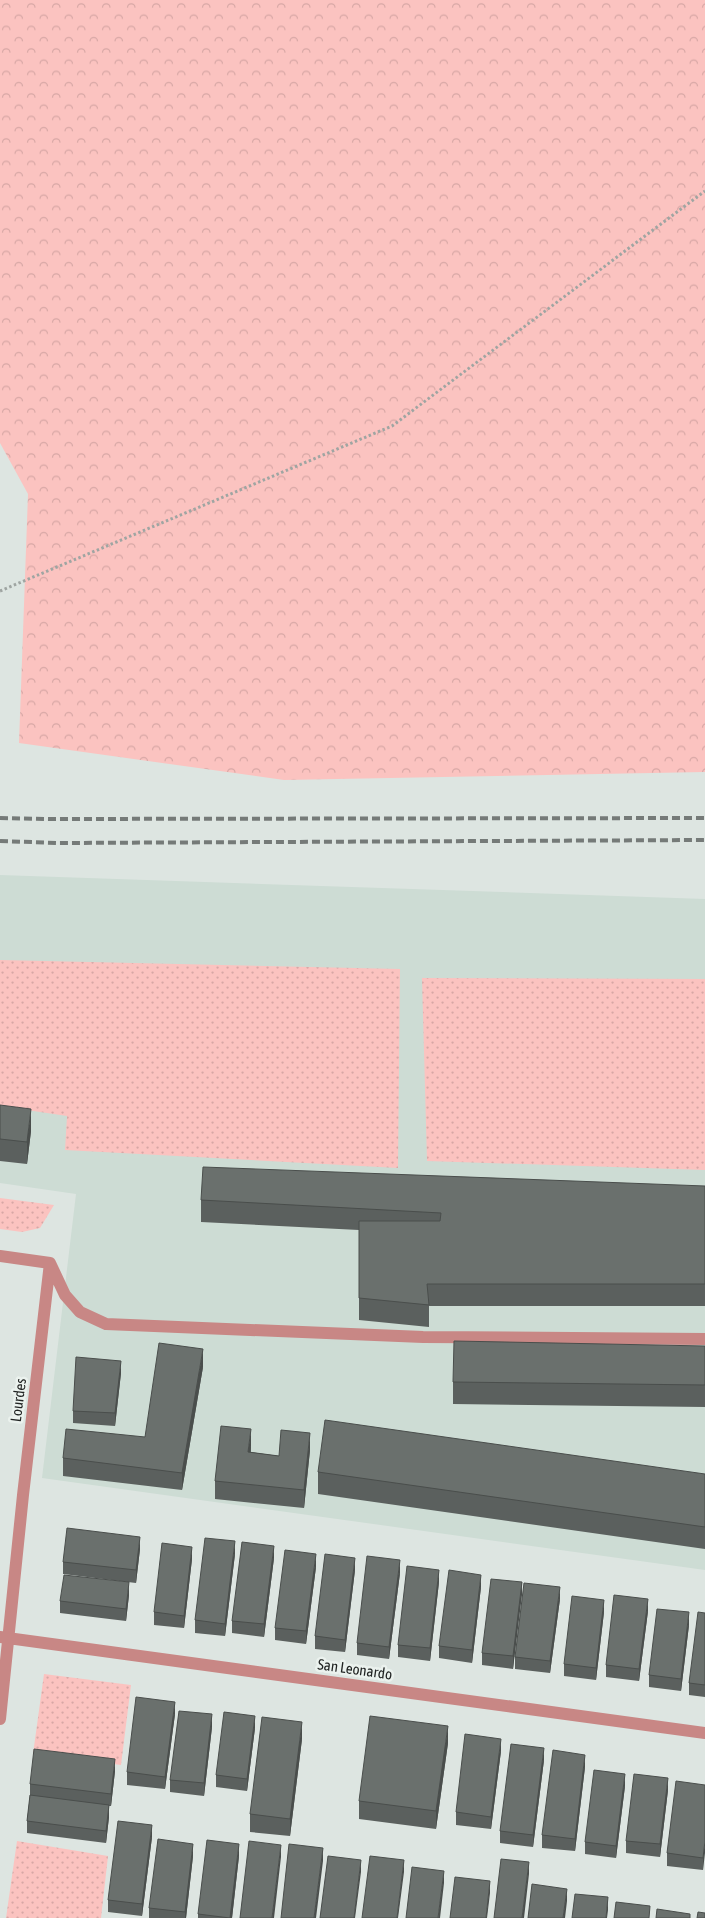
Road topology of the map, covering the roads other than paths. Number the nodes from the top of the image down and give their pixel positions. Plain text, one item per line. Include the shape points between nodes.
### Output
1 (0, 1256) edge
2 (50, 1263) junction
3 (705, 1339) edge
4 (5, 1637) edge
5 (0, 1719) edge
6 (705, 1733) edge

1 - 2 street
2 - 3 street via 65,1295 80,1312 106,1324 423,1336
2 - 4 street, Lourdes
4 - 5 street, Lourdes
4 - 6 street, San Leonardo

